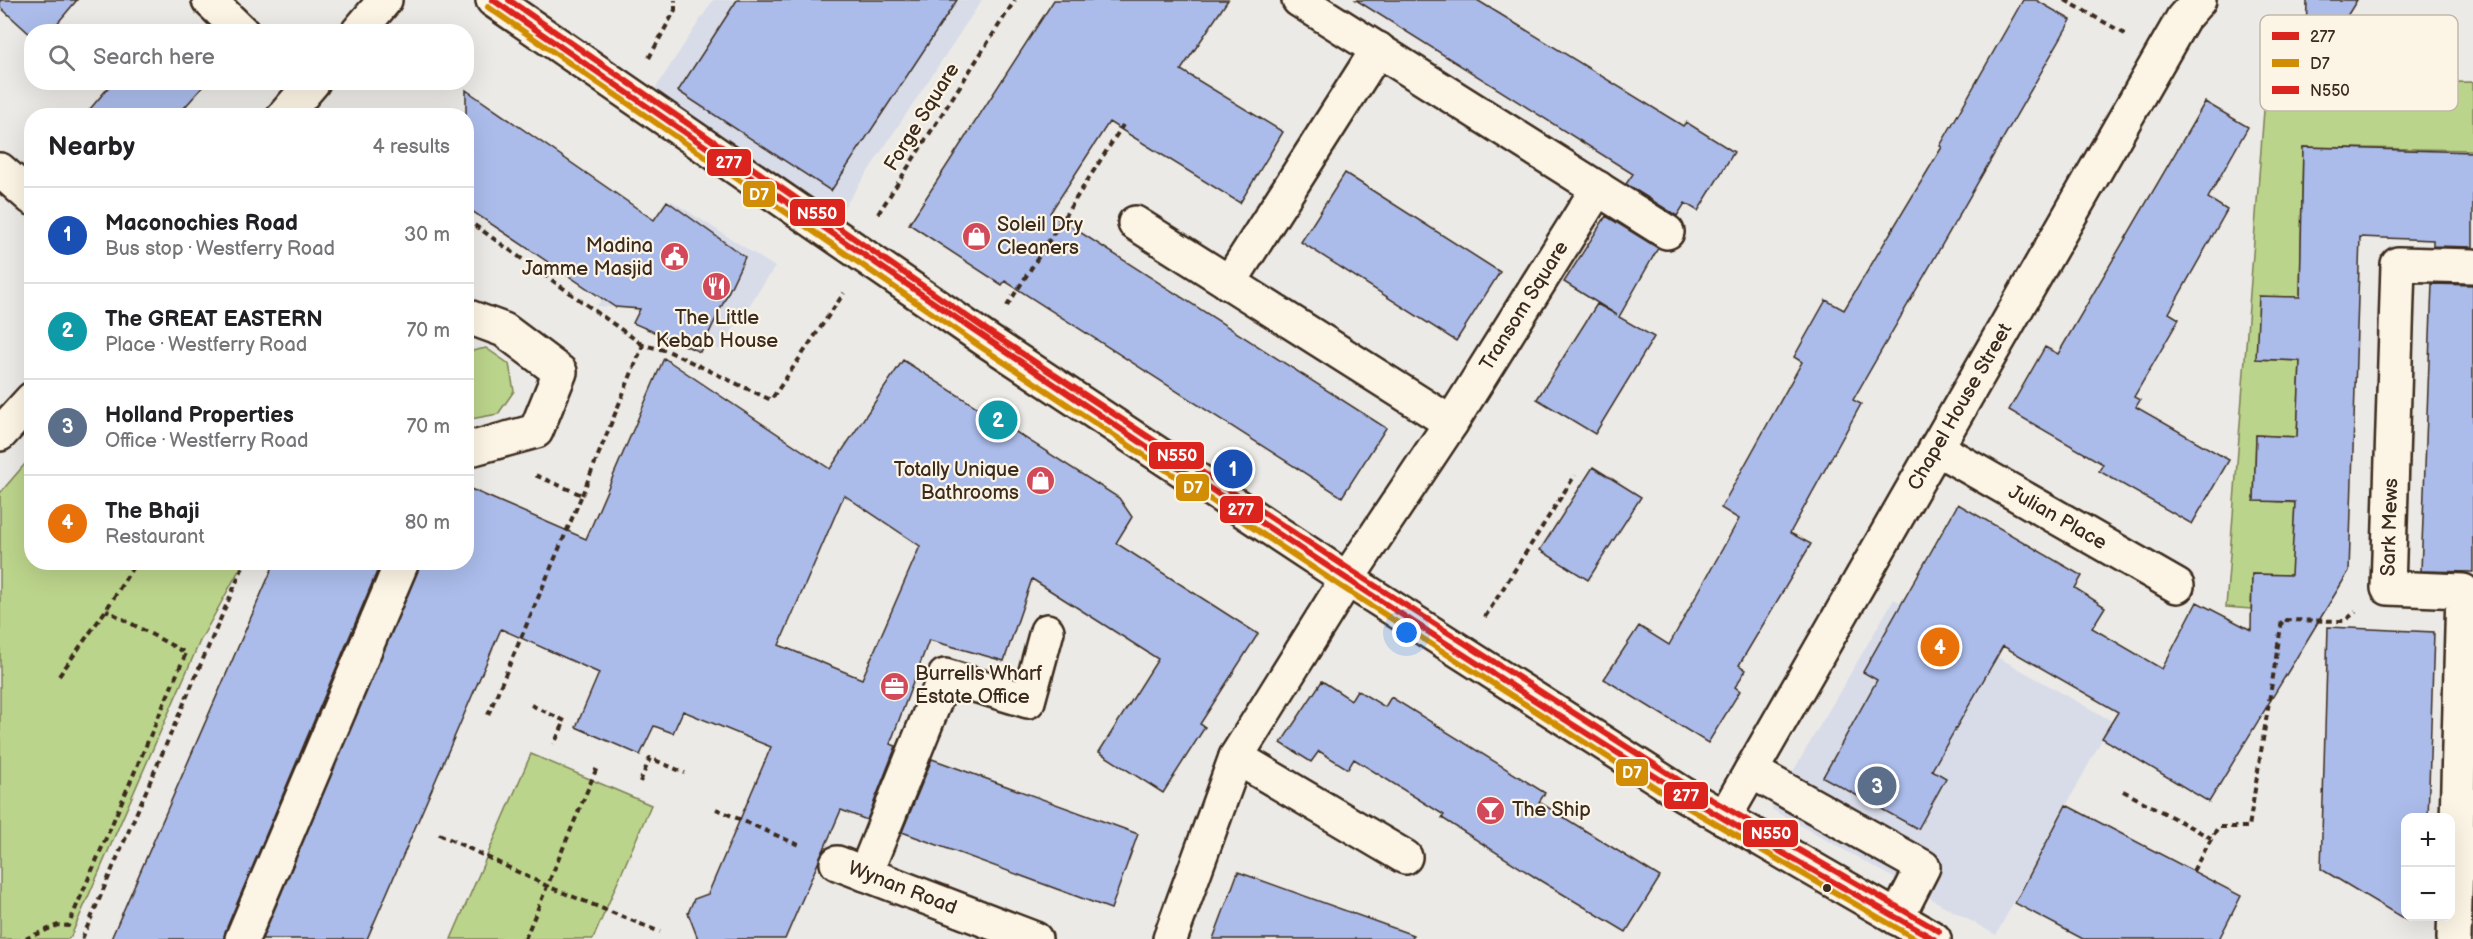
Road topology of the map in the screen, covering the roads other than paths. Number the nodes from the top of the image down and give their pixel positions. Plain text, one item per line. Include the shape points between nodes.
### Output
1 (209, 0) edge
2 (385, 0) edge
3 (493, 0) edge
4 (1299, 0) edge
5 (2199, 0) edge
6 (234, 24) edge
7 (365, 24) edge
8 (1378, 49) junction
9 (302, 90) edge
10 (290, 108) edge
11 (0, 170) edge
12 (1598, 188) junction
13 (24, 191) edge
14 (1135, 223) dead end
15 (1667, 232) dead end
16 (2473, 266) edge
17 (1229, 283) junction
18 (474, 319) edge
19 (24, 408) edge
20 (1451, 423) junction
21 (0, 434) edge
22 (474, 446) edge
23 (1936, 448) junction
24 (399, 570) edge
25 (1347, 579) junction
26 (2177, 586) dead end
27 (2468, 591) edge
28 (1047, 631) dead end
29 (1236, 757) junction
30 (1751, 771) junction
31 (1724, 818) junction
32 (1405, 857) dead end
33 (1897, 918) junction
34 (998, 933) edge
35 (242, 939) edge
36 (1035, 939) edge
37 (1170, 939) edge
38 (1934, 939) edge
39 (2454, 939) edge

1 - 6 street
2 - 7 street
3 - 25 street via 986,340
4 - 8 street
5 - 23 street, Chapel House Street via 2183,18
8 - 12 street
8 - 17 street
9 - 10 street
11 - 13 street
12 - 15 street
12 - 20 street, Transom Square
14 - 17 street
16 - 27 street, Sark Mews via 2398,264 2388,588
17 - 20 street
18 - 22 street via 504,330 560,372 536,431
19 - 21 street
20 - 25 street, Transom Square
23 - 26 street, Julian Place
23 - 30 street, Chapel House Street
24 - 35 street
25 - 29 street, Transom Square
25 - 31 street
27 - 39 street, Sark Mews
28 - 34 street, Wynan Road via 1028,701 945,675 851,868
29 - 32 street
29 - 37 street, Transom Square
30 - 31 street, Chapel House Street
30 - 33 street via 1923,867
31 - 33 street
33 - 38 street
34 - 36 street, Wynan Road

